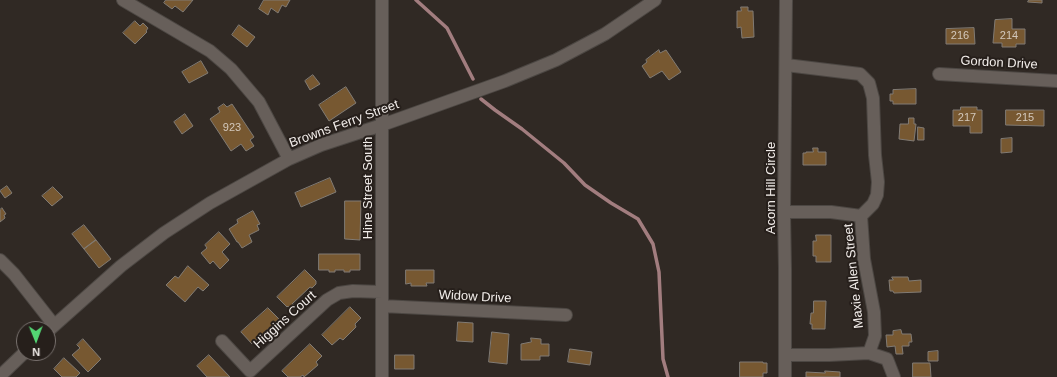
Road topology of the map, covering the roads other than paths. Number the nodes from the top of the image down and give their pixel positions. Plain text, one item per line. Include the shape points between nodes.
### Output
1 (123, 0) edge
2 (382, 0) edge
3 (655, 0) edge
4 (786, 0) edge
5 (786, 65) junction
6 (939, 74) dead end
7 (1057, 81) edge
8 (382, 125) junction
9 (290, 158) junction
10 (784, 212) junction
11 (861, 216) junction
12 (0, 260) edge
13 (382, 292) junction
14 (382, 306) junction
15 (566, 315) dead end
16 (46, 321) edge
17 (56, 324) edge
18 (222, 341) dead end
19 (869, 353) junction
20 (785, 355) junction
21 (16, 361) edge
22 (0, 376) edge
23 (382, 377) edge
24 (785, 377) edge
25 (894, 377) edge

1 - 9 street via 210,51 231,69 259,102
2 - 8 street, Hine Street South
3 - 8 street, Browns Ferry Street via 605,34 556,60
4 - 5 street, Acorn Hill Circle
5 - 10 street, Acorn Hill Circle
5 - 11 street, Maxie Allen Street via 860,74 869,83 873,98 878,182 873,204
6 - 7 street, Gordon Drive
8 - 9 street, Browns Ferry Street
8 - 13 street, Hine Street South
9 - 17 street, Browns Ferry Street via 210,203 164,233 121,266
10 - 11 street via 831,212
10 - 20 street, Acorn Hill Circle
11 - 19 street, Maxie Allen Street via 864,259 874,312 875,336
12 - 16 street via 14,274
13 - 14 street, Hine Street South
13 - 18 street, Higgins Court via 339,293 327,300 250,371
14 - 15 street, Widow Drive
14 - 23 street, Hine Street South
19 - 20 street
19 - 25 street via 887,359
20 - 24 street, Acorn Hill Circle
21 - 22 street

